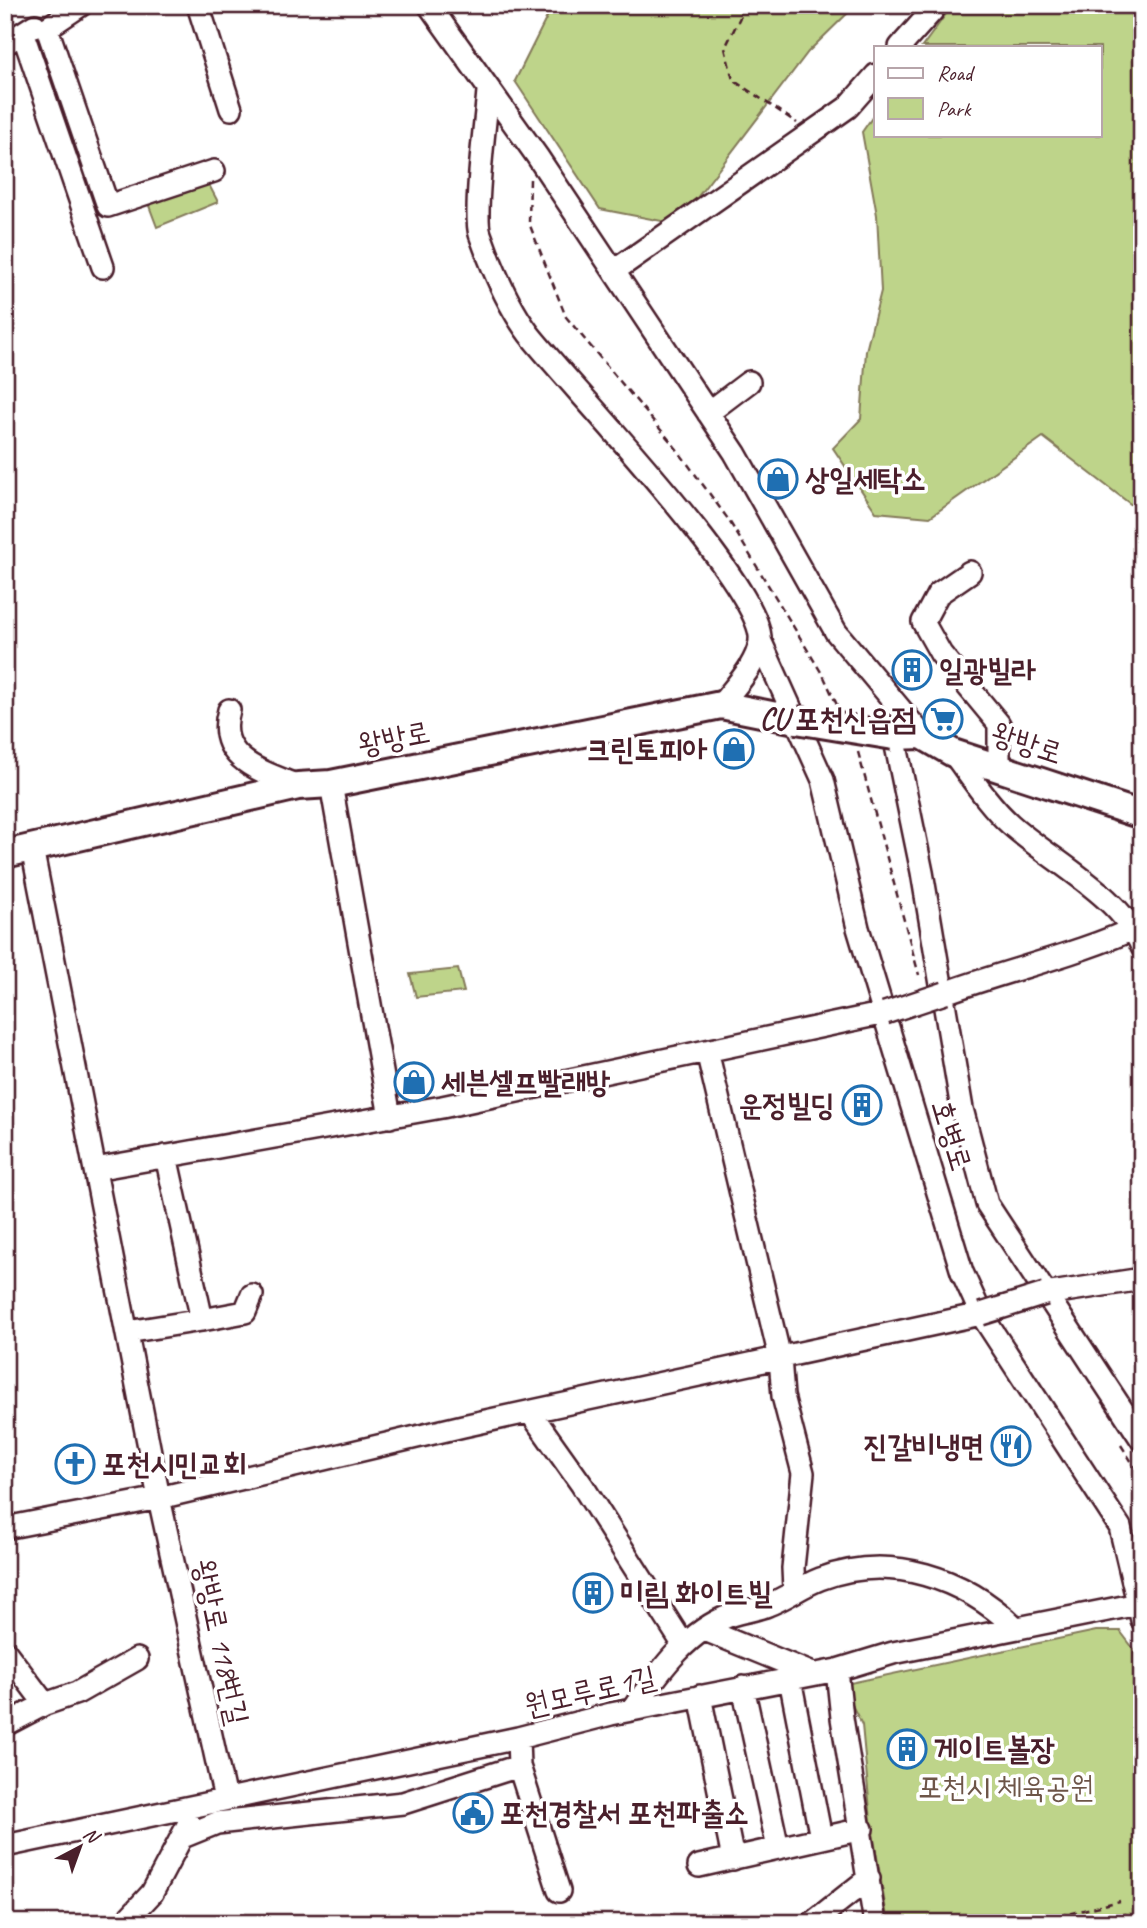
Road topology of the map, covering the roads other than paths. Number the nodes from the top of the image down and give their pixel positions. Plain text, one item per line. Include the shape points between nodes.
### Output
1 (62, 5) edge
2 (81, 5) edge
3 (198, 5) edge
4 (429, 5) edge
5 (933, 10) dead end
6 (14, 39) edge
7 (901, 46) edge
8 (874, 77) edge
9 (488, 91) junction
10 (231, 109) dead end
11 (214, 171) dead end
12 (103, 267) dead end
13 (614, 271) junction
14 (749, 382) dead end
15 (709, 413) junction
16 (970, 572) dead end
17 (760, 640) junction
18 (721, 705) junction
19 (229, 710) dead end
20 (795, 719) junction
21 (922, 734) junction
22 (894, 736) junction
23 (953, 753) junction
24 (999, 768) junction
25 (331, 784) junction
26 (299, 786) junction
27 (1142, 815) edge
28 (32, 848) junction
29 (5, 854) edge
30 (1139, 934) edge
31 (944, 993) junction
32 (885, 1013) junction
33 (707, 1051) junction
34 (390, 1117) junction
35 (166, 1156) junction
36 (95, 1169) junction
37 (1142, 1279) edge
38 (1045, 1294) junction
39 (252, 1295) dead end
40 (981, 1314) junction
41 (202, 1320) junction
42 (127, 1332) junction
43 (780, 1358) junction
44 (530, 1412) junction
45 (1142, 1440) edge
46 (159, 1498) junction
47 (5, 1528) edge
48 (794, 1590) junction
49 (1140, 1612) edge
50 (1016, 1628) junction
51 (705, 1630) junction
52 (683, 1644) junction
53 (5, 1651) edge
54 (137, 1658) dead end
55 (837, 1670) junction
56 (813, 1674) junction
57 (790, 1679) junction
58 (743, 1687) junction
59 (699, 1696) junction
60 (46, 1704) junction
61 (632, 1710) junction
62 (5, 1725) edge
63 (518, 1738) junction
64 (519, 1766) junction
65 (225, 1799) junction
66 (195, 1805) junction
67 (862, 1829) junction
68 (185, 1836) junction
69 (821, 1838) junction
70 (5, 1846) edge
71 (778, 1848) junction
72 (733, 1859) junction
73 (699, 1866) dead end
74 (869, 1878) junction
75 (559, 1891) dead end
76 (124, 1923) edge
77 (812, 1923) edge
78 (875, 1923) edge

1 - 6 street
2 - 11 street via 47,28 108,206
3 - 10 street
4 - 9 street
5 - 7 street
6 - 12 street
8 - 13 street via 848,107
9 - 13 street
9 - 17 street, 호병로 via 479,231 504,291 528,333 709,545 753,612
13 - 15 street
14 - 15 street
15 - 21 street via 836,632
16 - 24 street via 938,594 923,622 941,654 999,724
17 - 18 street via 751,664
17 - 20 street, 호병로
18 - 20 main road, 왕방로
18 - 25 main road, 왕방로
19 - 26 street via 225,726 228,745 254,768
20 - 22 main road, 왕방로, bridge
20 - 32 street, 호병로 via 823,780 858,928
21 - 22 main road
21 - 23 main road, 왕방로
22 - 31 street
23 - 24 main road, 왕방로
23 - 30 street via 1009,823 1090,886
24 - 27 main road, 왕방로
25 - 26 main road, 왕방로
25 - 34 street
26 - 28 main road, 왕방로
28 - 29 main road, 왕방로
28 - 36 street, 왕방로 118번길
30 - 31 street
31 - 32 street, bridge
31 - 38 street via 962,1108 987,1204
32 - 33 street
32 - 40 street, 호병로 via 962,1272
33 - 34 street
33 - 43 street
34 - 35 street
35 - 36 street
35 - 41 street
36 - 42 street, 왕방로 118번길
37 - 38 street
38 - 40 street, bridge
38 - 45 street
39 - 41 street via 245,1312
40 - 43 street
40 - 49 street, 호병로 via 1120,1527
41 - 42 street
42 - 46 street, 왕방로 118번길
43 - 44 street
43 - 48 street via 783,1396 803,1472
44 - 46 street
44 - 52 street
46 - 47 street
46 - 65 street, 왕방로 118번길
48 - 50 street via 821,1578 880,1566 953,1582 991,1604
48 - 51 street via 767,1606 730,1616
49 - 50 street, 원모루로1길
50 - 55 street, 원모루로1길 via 893,1653
51 - 52 street
51 - 56 street
52 - 61 street
53 - 60 street
54 - 60 street via 76,1693
55 - 56 street, 원모루로1길
55 - 67 street
56 - 57 street, 원모루로1길
57 - 58 street, 원모루로1길
57 - 69 street
58 - 59 street, 원모루로1길
58 - 71 street
59 - 61 street, 원모루로1길
59 - 72 street
60 - 62 street
61 - 63 street, 원모루로1길
63 - 64 street
63 - 65 street, 원모루로1길
64 - 68 street via 403,1803 217,1823
64 - 75 street
65 - 66 street, 원모루로1길
66 - 68 street
66 - 70 street, 원모루로1길
67 - 69 street
67 - 74 street
68 - 76 street via 152,1894
69 - 71 street
71 - 72 street
72 - 73 street
74 - 77 street
74 - 78 street

